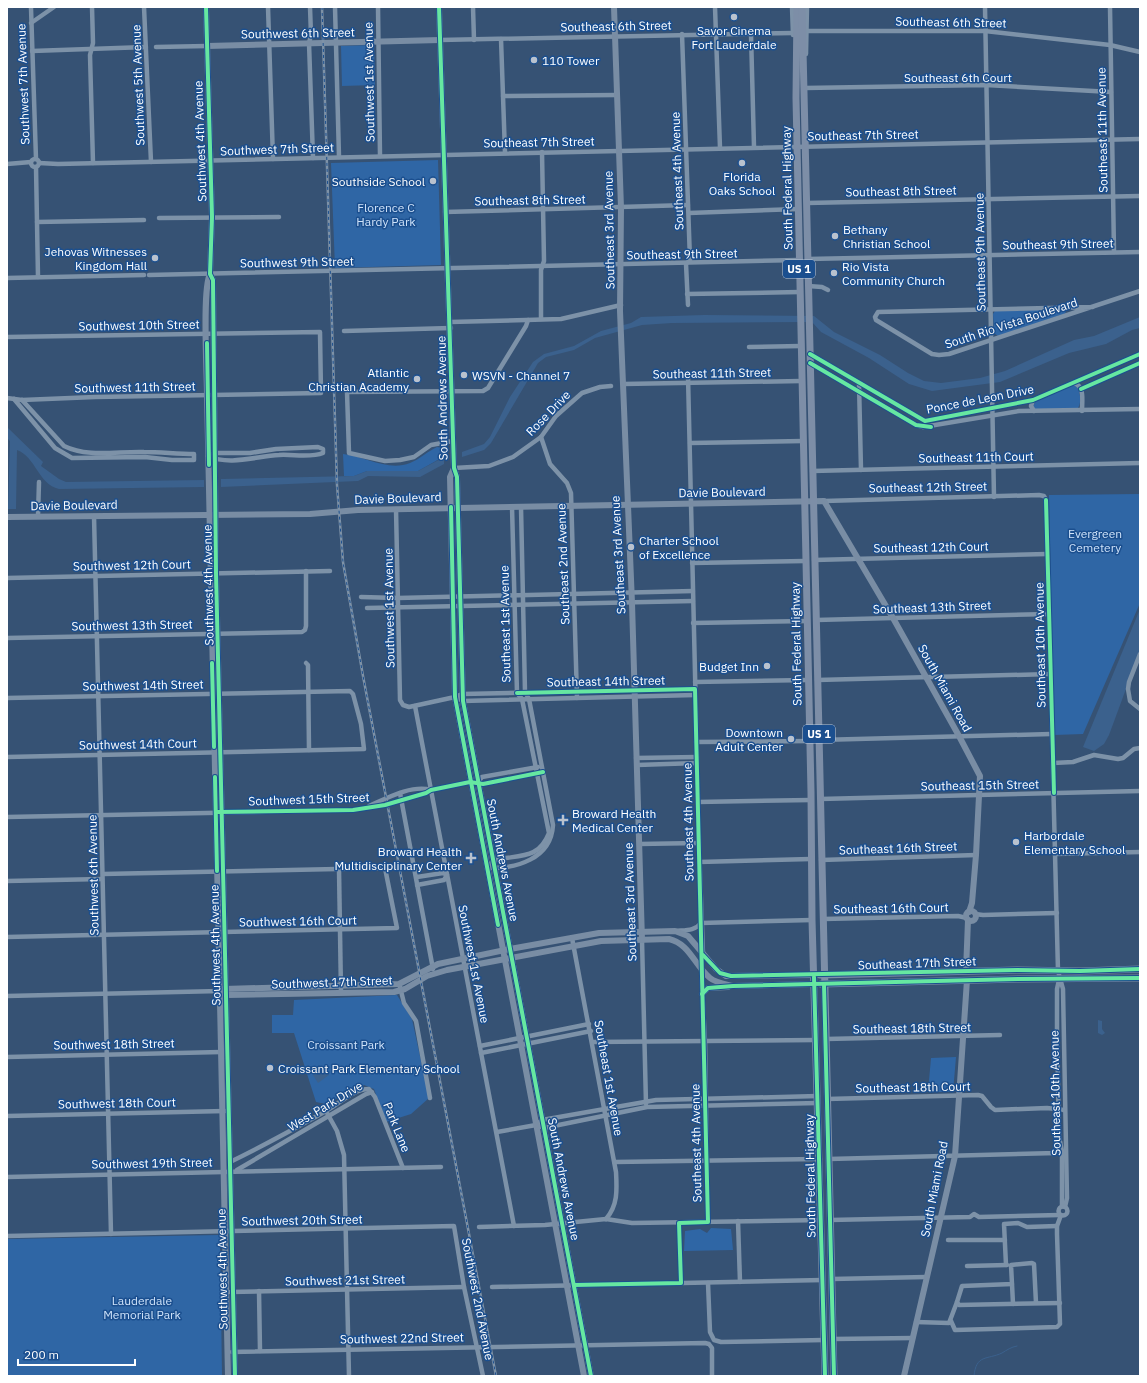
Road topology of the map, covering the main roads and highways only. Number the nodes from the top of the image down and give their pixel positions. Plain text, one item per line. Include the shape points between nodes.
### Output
1 (206, 7) edge
2 (439, 7) edge
3 (615, 7) edge
4 (797, 7) edge
5 (802, 7) edge
6 (440, 40) junction
7 (207, 46) junction
8 (799, 247) junction
9 (808, 259) junction
10 (799, 260) junction
11 (808, 274) junction
12 (210, 334) junction
13 (801, 346) junction
14 (810, 363) junction
15 (801, 381) junction
16 (810, 393) junction
17 (803, 501) junction
18 (813, 501) junction
19 (824, 501) joint
20 (626, 504) junction
21 (454, 508) junction
22 (210, 514) junction
23 (216, 515) junction
24 (7, 517) edge
25 (214, 573) junction
26 (806, 607) junction
27 (807, 620) junction
28 (816, 620) junction
29 (816, 631) junction
30 (215, 633) junction
31 (811, 792) junction
32 (820, 799) junction
33 (811, 800) junction
34 (820, 814) junction
35 (642, 932) junction
36 (642, 940) junction
37 (507, 950) junction
38 (508, 958) junction
39 (1140, 970) edge
40 (968, 971) junction
41 (980, 971) junction
42 (824, 975) junction
43 (764, 976) junction
44 (814, 976) junction
45 (1140, 978) edge
46 (967, 980) junction
47 (814, 984) junction
48 (824, 984) junction
49 (734, 986) junction
50 (764, 986) junction
51 (227, 988) junction
52 (220, 991) junction
53 (702, 994) road end
54 (227, 995) junction
55 (525, 1044) junction
56 (818, 1086) junction
57 (818, 1099) junction
58 (827, 1099) junction
59 (828, 1109) junction
60 (225, 1111) junction
61 (821, 1207) junction
62 (822, 1220) junction
63 (830, 1220) junction
64 (830, 1230) junction
65 (228, 1232) junction
66 (824, 1330) junction
67 (833, 1339) junction
68 (824, 1340) junction
69 (833, 1350) junction
70 (231, 1352) junction
71 (228, 1376) edge
72 (235, 1376) edge
73 (584, 1376) edge
74 (591, 1376) edge
75 (825, 1376) edge
76 (834, 1376) edge
77 (904, 1376) edge

1 - 7 main road, Southwest 4th Avenue
2 - 6 main road, South Andrews Avenue
3 - 20 main road, Southeast 3rd Avenue
4 - 8 main road, South Federal Highway / US 1 via 795,58
5 - 9 main road, South Federal Highway / US 1
6 - 7 main road, Southwest 6th Street
6 - 21 main road, South Andrews Avenue via 446,269 454,468 457,477
7 - 12 main road, Southwest 4th Avenue via 212,217 210,274 207,280
8 - 9 main road
8 - 10 main road, South Federal Highway / US 1
9 - 11 main road, South Federal Highway / US 1
10 - 11 main road
10 - 13 main road, South Federal Highway / US 1
11 - 14 main road, US 1
12 - 22 main road, Southwest 4th Avenue via 207,396
12 - 23 main road, Southwest 4th Avenue
13 - 14 main road via 805,358
13 - 15 main road, South Federal Highway / US 1
14 - 16 main road, US 1
15 - 16 main road
15 - 17 main road, South Federal Highway / US 1
16 - 18 main road, South Federal Highway / US 1
17 - 18 main road, Davie Boulevard
17 - 20 main road, Davie Boulevard
17 - 26 main road, South Federal Highway / US 1
18 - 19 main road, Southeast 12th Street
18 - 28 main road, South Federal Highway / US 1
19 - 40 main road, South Miami Road via 926,676 980,776
20 - 21 main road, Davie Boulevard
20 - 35 main road, Southeast 3rd Avenue via 632,603
21 - 23 main road, Davie Boulevard
21 - 37 main road, South Andrews Avenue via 461,596 462,694
21 - 37 main road, South Andrews Avenue via 452,606 456,698 487,868
22 - 23 main road, Davie Boulevard
22 - 24 main road, Davie Boulevard
22 - 25 main road, Southwest 4th Avenue
23 - 25 main road, Southwest 4th Avenue
25 - 30 main road, Southwest 4th Avenue
26 - 27 main road, South Federal Highway / US 1
26 - 28 main road
27 - 29 main road
27 - 31 main road, South Federal Highway / US 1
28 - 29 main road, South Federal Highway / US 1
29 - 32 main road, South Federal Highway / US 1
30 - 51 main road, Southwest 4th Avenue via 220,694
30 - 52 main road, Southwest 4th Avenue via 213,694
31 - 32 main road
31 - 33 main road, South Federal Highway / US 1
32 - 34 main road, South Federal Highway / US 1
33 - 34 main road
33 - 44 main road, South Federal Highway / US 1
34 - 42 main road, South Federal Highway / US 1
35 - 36 main road, Southeast 3rd Avenue
35 - 37 main road via 599,933
35 - 43 main road, Southeast 17th Street via 675,931 688,936 716,969 726,976
36 - 38 main road, Southeast 17th Street via 602,941
36 - 49 main road, Southeast 17th Street via 678,941 714,980
37 - 38 main road, South Andrews Avenue
37 - 51 main road, Southwest 17th Street via 432,966 399,984
38 - 54 main road, Southwest 17th Street via 435,973 401,990
38 - 55 main road, South Andrews Avenue
39 - 41 main road, Southeast 17th Street
40 - 41 main road, Southeast 17th Street
40 - 42 main road, Southeast 17th Street
41 - 46 main road
42 - 44 main road, Southeast 17th Street
42 - 48 main road, South Federal Highway / US 1
43 - 44 main road, Southeast 17th Street
43 - 50 main road
44 - 47 main road, South Federal Highway / US 1
45 - 46 main road, Southeast 17th Street
46 - 48 main road, Southeast 17th Street
46 - 77 main road, South Miami Road via 955,1156
47 - 48 main road, Southeast 17th Street
47 - 50 main road, Southeast 17th Street
47 - 56 main road, South Federal Highway / US 1
48 - 58 main road, South Federal Highway / US 1
49 - 50 main road, Southeast 17th Street
49 - 53 main road via 708,988
51 - 52 main road, Southwest 17th Street
51 - 54 main road, Southwest 4th Avenue
52 - 54 main road
52 - 60 main road, Southwest 4th Avenue
54 - 60 main road, Southwest 4th Avenue
55 - 73 main road, South Andrews Avenue via 536,1125
55 - 74 main road, South Andrews Avenue via 544,1128
56 - 57 main road, South Federal Highway / US 1
56 - 58 main road
57 - 59 main road
57 - 61 main road, South Federal Highway / US 1
58 - 59 main road, South Federal Highway / US 1
59 - 63 main road, South Federal Highway / US 1
60 - 65 main road, Southwest 4th Avenue via 223,1172
60 - 65 main road, Southwest 4th Avenue via 233,1171
61 - 62 main road, South Federal Highway / US 1
61 - 63 main road
62 - 64 main road
62 - 66 main road, South Federal Highway / US 1
63 - 64 main road, South Federal Highway / US 1
64 - 67 main road, South Federal Highway / US 1
65 - 70 main road, Southwest 4th Avenue via 233,1292
65 - 70 main road, Southwest 4th Avenue via 226,1292
66 - 67 main road
66 - 68 main road, South Federal Highway / US 1
67 - 69 main road, South Federal Highway / US 1
68 - 69 main road
68 - 75 main road, South Federal Highway / US 1
69 - 76 main road, South Federal Highway / US 1
70 - 71 main road, Southwest 4th Avenue
70 - 72 main road, Southwest 4th Avenue

